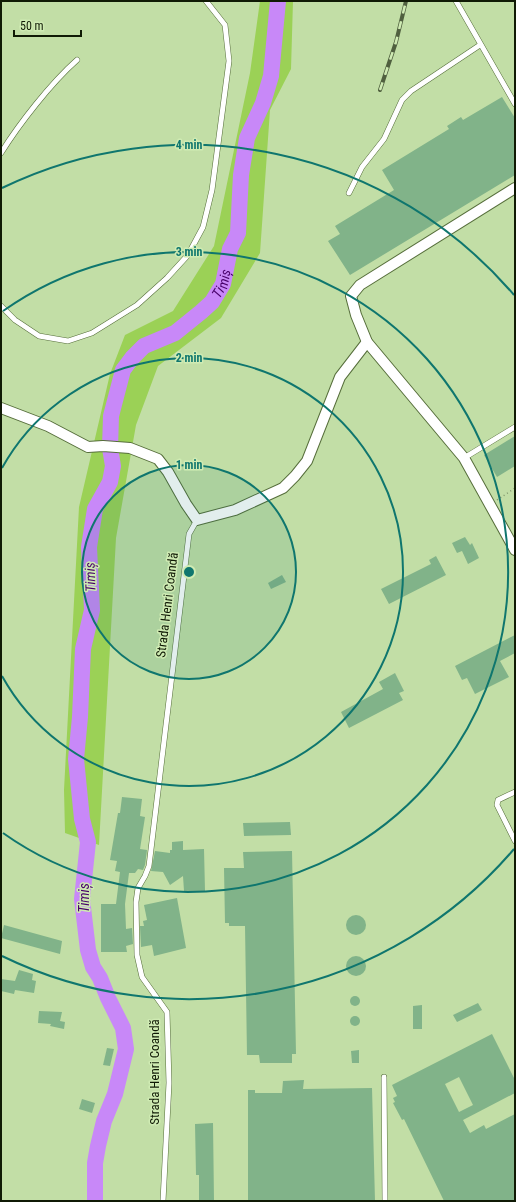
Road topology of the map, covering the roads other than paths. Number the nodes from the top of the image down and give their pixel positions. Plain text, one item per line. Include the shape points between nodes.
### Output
1 (206, 1) edge
2 (456, 1) edge
3 (480, 44) junction
4 (77, 60) dead end
5 (515, 104) edge
6 (1, 153) edge
7 (515, 188) edge
8 (349, 193) dead end
9 (1, 306) edge
10 (367, 342) junction
11 (1, 408) edge
12 (515, 427) edge
13 (464, 458) junction
14 (197, 520) junction
15 (515, 550) edge
16 (515, 792) edge
17 (515, 841) edge
18 (384, 1077) dead end
19 (163, 1201) edge
20 (385, 1201) edge

1 - 9 lane via 225,25 228,61 212,190 203,227 188,255 137,305 92,333 68,341 39,336 15,320
2 - 3 lane
3 - 5 lane
3 - 8 lane via 411,91 402,100 384,139 362,167
4 - 6 lane via 50,89
7 - 10 street via 360,285 351,296
10 - 13 street
10 - 14 street via 340,377 307,461 295,476 283,488 220,515
11 - 14 street via 48,426 88,447 130,448 158,459
12 - 13 lane
13 - 15 street
14 - 19 lane, Strada Henri Coandă via 188,534 148,866 138,888 136,902 136,955 142,977 167,1012 169,1083
16 - 17 lane via 498,800 496,806
18 - 20 lane

